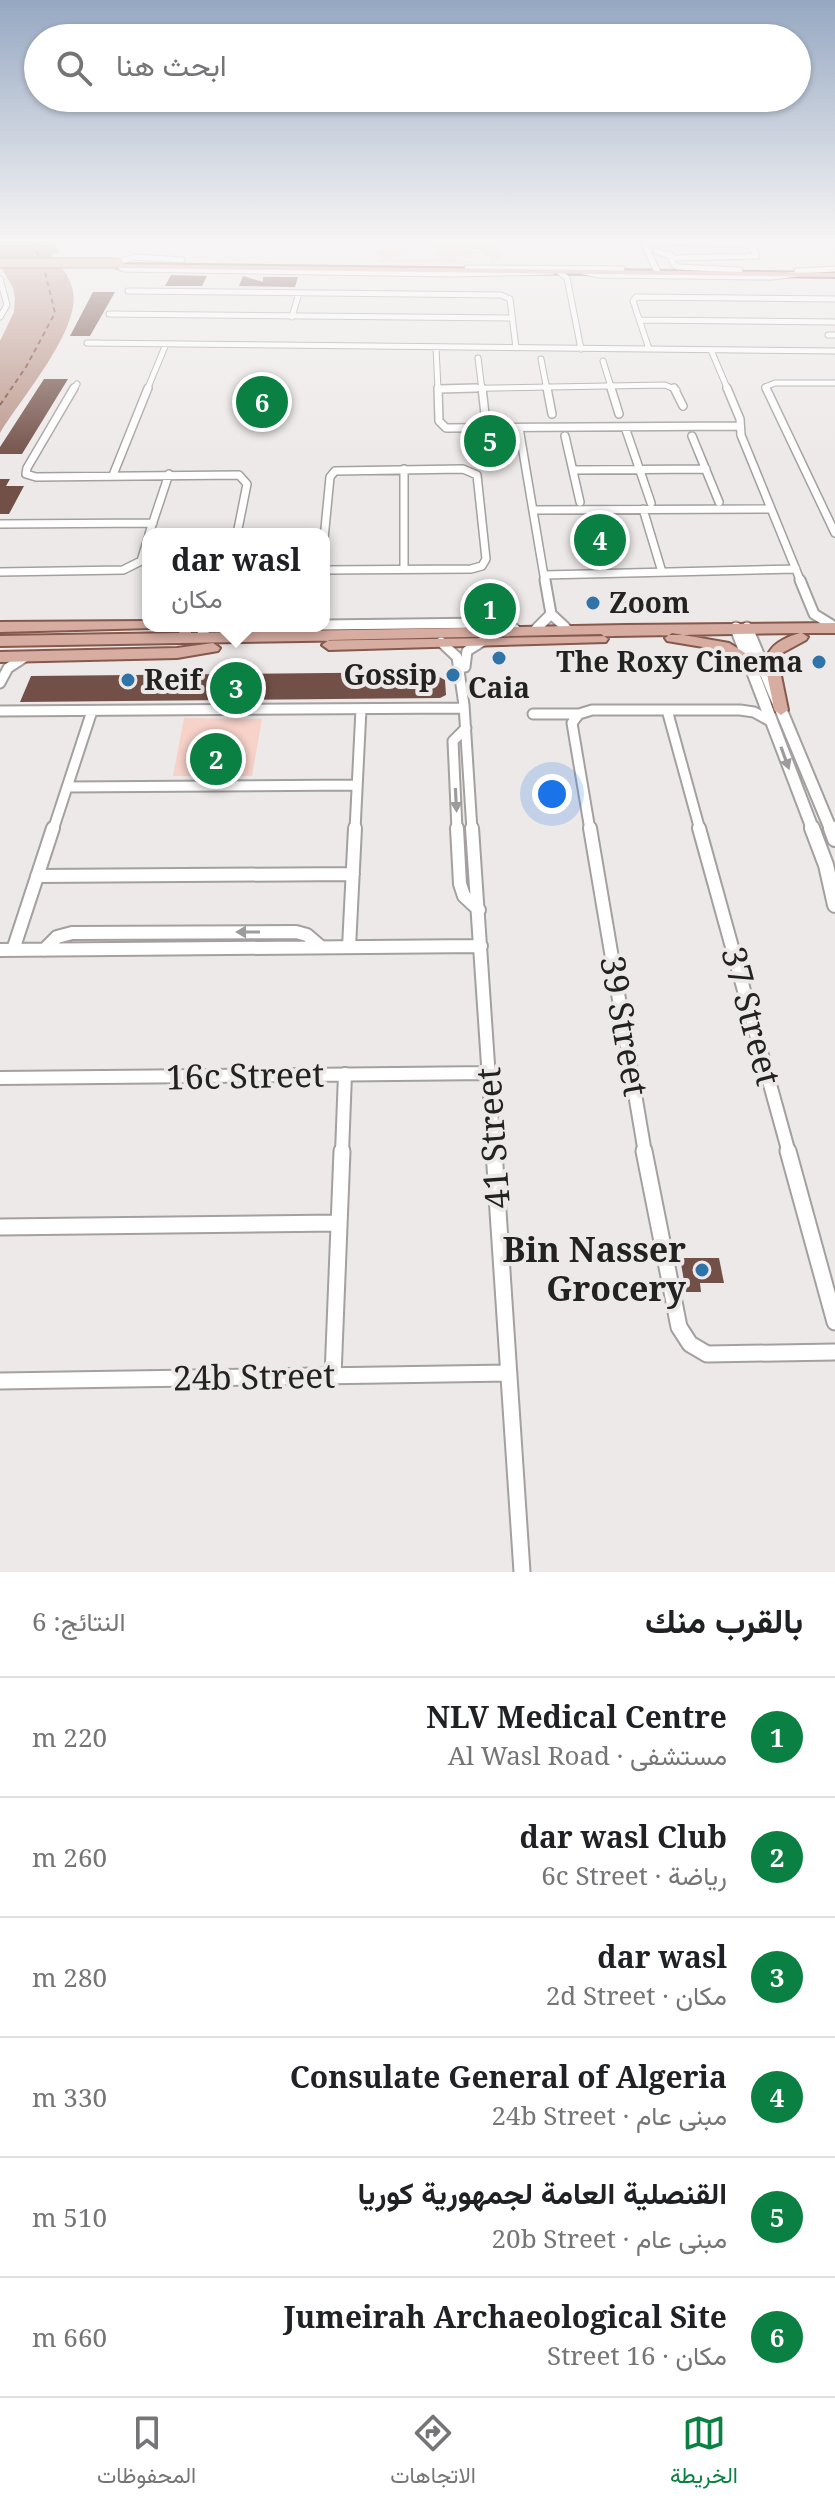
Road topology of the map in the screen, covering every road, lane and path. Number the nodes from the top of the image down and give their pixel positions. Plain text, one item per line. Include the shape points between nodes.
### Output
1 (192, 315) edge
2 (578, 315) edge
3 (638, 315) edge
4 (292, 317) joint
5 (512, 318) joint
6 (639, 320) junction
7 (835, 322) edge
8 (101, 343) dead end
9 (166, 344) junction
10 (436, 347) junction
11 (516, 348) junction
12 (581, 349) junction
13 (649, 349) junction
14 (711, 350) junction
15 (835, 351) edge
16 (478, 358) dead end
17 (541, 359) dead end
18 (603, 361) dead end
19 (831, 383) edge
20 (77, 384) dead end
21 (482, 386) junction
22 (546, 386) junction
23 (611, 386) junction
24 (438, 387) junction
25 (835, 397) edge
26 (683, 406) dead end
27 (485, 414) dead end
28 (552, 414) dead end
29 (619, 414) dead end
30 (625, 427) junction
31 (739, 427) junction
32 (519, 428) junction
33 (565, 436) dead end
34 (692, 436) dead end
35 (639, 467) junction
36 (705, 467) junction
37 (572, 468) junction
38 (404, 469) junction
39 (169, 474) junction
40 (113, 475) junction
41 (580, 502) dead end
42 (719, 502) dead end
43 (647, 506) junction
44 (771, 509) junction
45 (533, 510) junction
46 (153, 523) junction
47 (0, 524) edge
48 (151, 528) edge
49 (238, 528) edge
50 (325, 528) edge
51 (835, 533) edge
52 (142, 557) edge
53 (404, 569) junction
54 (330, 570) edge
55 (797, 571) junction
56 (0, 572) edge
57 (543, 572) junction
58 (662, 572) junction
59 (551, 614) junction
60 (814, 614) junction
61 (142, 625) edge
62 (330, 625) edge
63 (142, 628) edge
64 (566, 628) junction
65 (835, 628) edge
66 (515, 629) junction
67 (536, 629) junction
68 (0, 630) edge
69 (330, 631) edge
70 (356, 632) junction
71 (740, 632) junction
72 (803, 633) junction
73 (835, 637) edge
74 (672, 638) junction
75 (0, 641) edge
76 (483, 641) junction
77 (441, 642) junction
78 (213, 648) junction
79 (0, 649) edge
80 (748, 659) junction
81 (2, 662) edge
82 (0, 683) edge
83 (764, 699) junction
84 (464, 706) junction
85 (361, 709) junction
86 (667, 710) junction
87 (740, 710) junction
88 (0, 711) edge
89 (92, 711) junction
90 (533, 714) dead end
91 (776, 716) junction
92 (575, 718) junction
93 (357, 785) junction
94 (67, 787) junction
95 (835, 839) edge
96 (353, 874) junction
97 (37, 876) junction
98 (834, 894) edge
99 (481, 946) junction
100 (349, 947) junction
101 (6, 950) edge
102 (489, 1073) junction
103 (345, 1074) junction
104 (0, 1078) edge
105 (339, 1223) junction
106 (0, 1227) edge
107 (835, 1322) edge
108 (835, 1352) edge
109 (509, 1373) junction
110 (333, 1376) junction
111 (0, 1381) edge
112 (522, 1572) edge

1 - 4 street
2 - 12 street
3 - 6 street
4 - 5 street
5 - 11 street
6 - 7 street
6 - 13 street
8 - 9 street
9 - 10 street
9 - 40 street
10 - 11 street
10 - 24 street
11 - 12 street
12 - 13 street
13 - 14 street
14 - 15 street
14 - 31 street
16 - 21 street
17 - 22 street
18 - 23 street
19 - 25 street
19 - 51 street via 765,388
20 - 40 street via 27,475
21 - 22 street
21 - 24 street
21 - 27 street
22 - 23 street
22 - 28 street
23 - 26 street via 672,386
23 - 29 street
24 - 32 street via 440,423 456,429
30 - 31 street
30 - 32 street
30 - 35 street
31 - 44 street
32 - 45 street
33 - 37 street
34 - 36 street
35 - 36 street
35 - 37 street
35 - 43 street
36 - 42 street
37 - 41 street
38 - 50 street via 333,473
38 - 53 street
38 - 53 street via 477,475 486,559 471,569
39 - 40 street
39 - 46 street
39 - 49 street via 243,477 247,484
43 - 44 street
43 - 45 street
43 - 58 street
44 - 55 street
45 - 57 street
46 - 47 street
46 - 48 street
52 - 56 street via 134,566 116,571
53 - 54 street
55 - 58 street
55 - 60 street
57 - 58 street
57 - 59 street
59 - 64 street
59 - 67 street
60 - 65 street
60 - 72 street
61 - 68 main road
62 - 66 street via 487,623
63 - 68 main road
64 - 67 main road
64 - 71 main road
65 - 72 main road
66 - 67 main road
66 - 70 main road
69 - 70 main road
70 - 75 main road
71 - 72 main road
71 - 74 main road
71 - 80 street
71 - 91 street
72 - 73 main road
72 - 91 main road via 772,658 780,696
74 - 76 main road
74 - 80 main road via 724,646
76 - 77 main road
76 - 84 street, 41 Street via 465,654
77 - 78 main road
77 - 84 street, 41 Street via 457,657
78 - 79 main road
78 - 81 main road
80 - 83 street
81 - 82 street
83 - 87 street
83 - 91 street
84 - 85 street
84 - 99 street, 41 Street
85 - 89 street
85 - 93 street
86 - 87 street
86 - 92 street via 592,710
86 - 107 street, 37 Street
87 - 91 street
88 - 89 street
89 - 94 street
90 - 92 street
91 - 95 street
91 -> 98 street
92 - 108 street, 39 Street via 646,1161 679,1327 690,1344 707,1354
93 - 94 street
93 - 96 street
94 - 97 street
96 - 97 street
96 - 100 street
97 - 101 street
99 - 100 street
99 - 102 street, 41 Street
100 - 101 street
102 - 103 street, 16c Street
102 - 109 street, 41 Street
103 - 104 street, 16c Street
103 - 105 street
105 - 106 street
105 - 110 street
109 - 110 street, 24b Street
109 - 112 street, 41 Street
110 - 111 street, 24b Street

